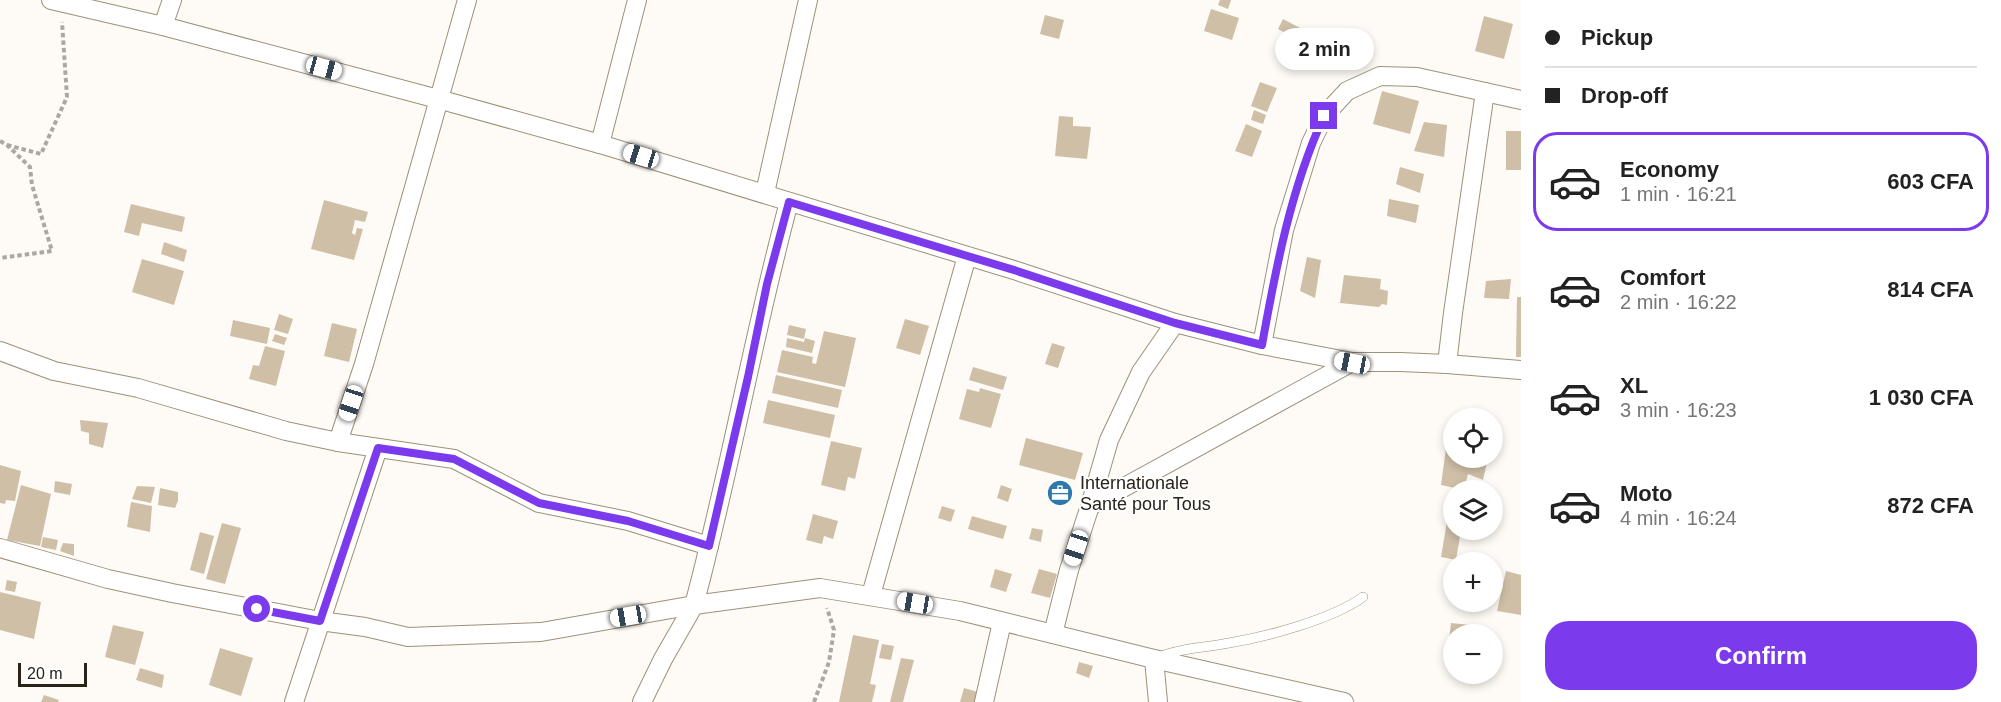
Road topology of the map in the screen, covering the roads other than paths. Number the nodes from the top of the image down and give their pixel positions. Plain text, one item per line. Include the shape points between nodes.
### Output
1 (172, 0) edge
2 (467, 0) edge
3 (637, 0) edge
4 (808, 0) edge
5 (56, 1) edge
6 (163, 26) junction
7 (1485, 92) junction
8 (438, 99) junction
9 (1521, 100) edge
10 (600, 144) junction
11 (765, 193) junction
12 (789, 202) junction
13 (967, 256) junction
14 (1175, 323) junction
15 (1262, 345) junction
16 (0, 351) edge
17 (1352, 363) junction
18 (1447, 364) junction
19 (1521, 370) edge
20 (338, 442) junction
21 (378, 448) junction
22 (1090, 506) junction
23 (709, 546) junction
24 (0, 548) edge
25 (871, 595) junction
26 (1363, 597) dead end
27 (694, 605) junction
28 (320, 621) junction
29 (1002, 622) junction
30 (1053, 634) junction
31 (1154, 659) junction
32 (294, 702) edge
33 (642, 702) edge
34 (984, 702) edge
35 (1158, 702) edge
36 (1344, 702) edge

1 - 6 street
2 - 8 street
3 - 10 street
4 - 11 street
5 - 6 street
6 - 8 street
7 - 9 street
7 - 15 street via 1416,77 1380,76 1347,91 1324,116 1311,143 1284,230
7 - 18 street
8 - 10 street
8 - 20 street via 364,364
10 - 11 street
11 - 12 street
12 - 13 street
12 - 23 street
13 - 14 street
13 - 25 street
14 - 15 street
14 - 22 street via 1141,372 1108,440
15 - 17 street
16 - 20 street via 54,371 138,388
17 - 18 street
17 - 22 street
18 - 19 street
20 - 21 street
21 - 23 street via 454,459 539,503 628,521
21 - 28 street
22 - 30 street
23 - 27 street
24 - 28 street via 140,586
25 - 27 street via 820,588
25 - 29 street via 960,610
26 - 31 lane via 1320,618 1276,632 1231,643 1173,650
27 - 28 street via 541,632 408,637
27 - 33 street
28 - 32 street
29 - 30 street
29 - 34 street
30 - 31 street
31 - 35 street
31 - 36 street

